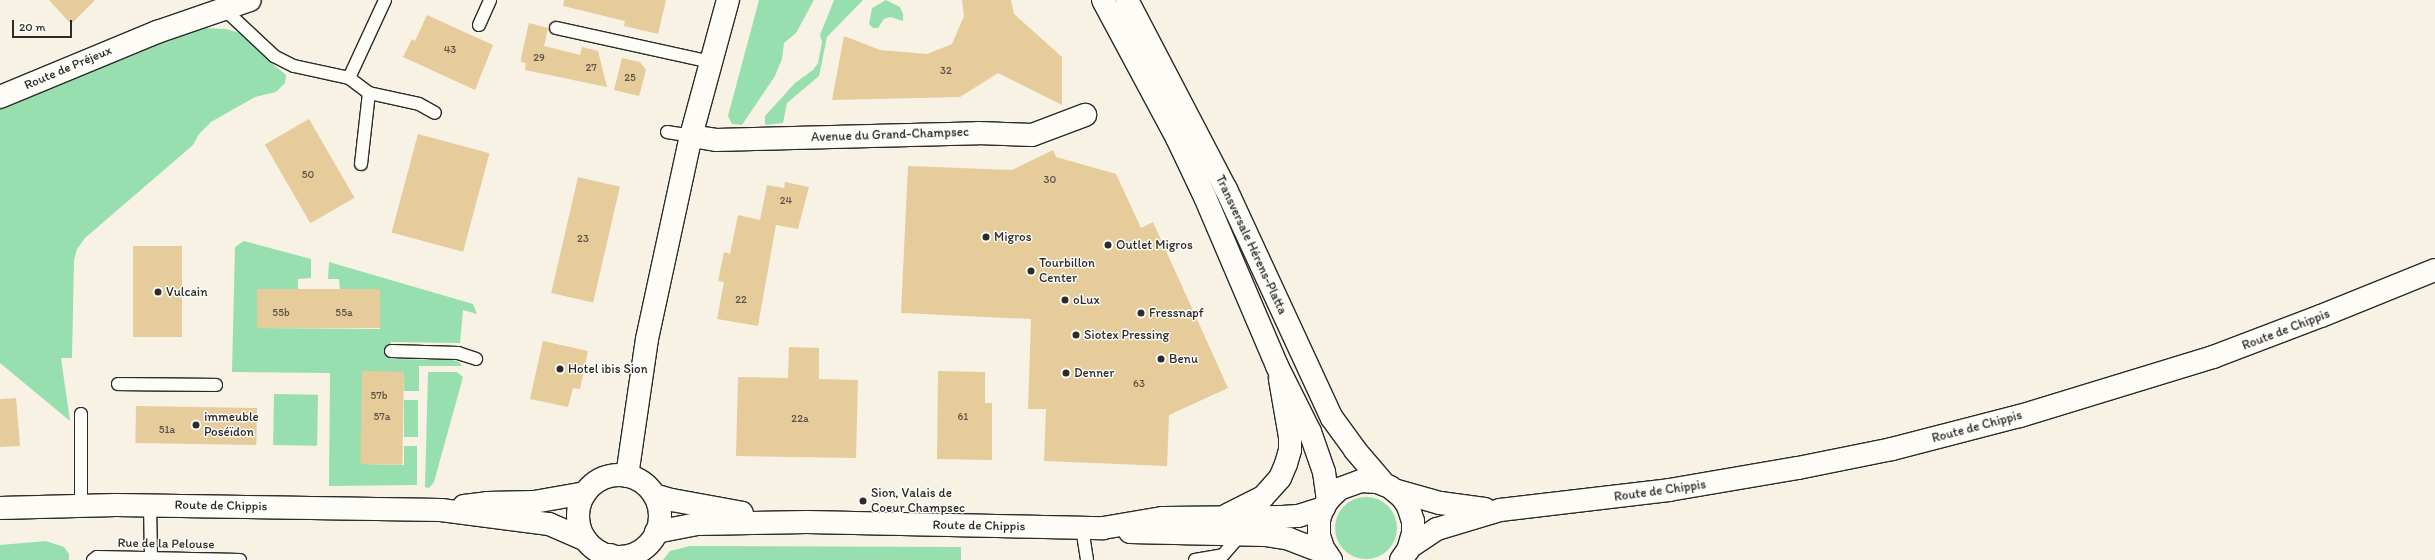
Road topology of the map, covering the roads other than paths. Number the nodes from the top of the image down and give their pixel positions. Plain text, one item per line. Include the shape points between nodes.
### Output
1 (250, 0) edge
2 (385, 0) edge
3 (490, 0) edge
4 (728, 0) edge
5 (1103, 0) edge
6 (1126, 0) edge
7 (224, 9) junction
8 (479, 25) dead end
9 (556, 28) dead end
10 (710, 62) junction
11 (349, 78) junction
12 (369, 92) junction
13 (0, 97) edge
14 (435, 113) dead end
15 (1085, 114) dead end
16 (667, 132) dead end
17 (691, 136) junction
18 (362, 164) dead end
19 (2435, 270) edge
20 (391, 351) dead end
21 (476, 359) dead end
22 (1277, 366) junction
23 (118, 384) dead end
24 (216, 385) dead end
25 (81, 414) dead end
26 (627, 476) junction
27 (1389, 487) junction
28 (585, 493) junction
29 (654, 495) junction
30 (1326, 504) junction
31 (81, 505) junction
32 (150, 505) junction
33 (0, 508) edge
34 (441, 510) junction
35 (1500, 510) junction
36 (1222, 517) junction
37 (807, 522) junction
38 (1093, 528) junction
39 (656, 532) junction
40 (1242, 534) junction
41 (586, 540) junction
42 (1328, 556) edge
43 (1403, 557) edge
44 (151, 558) junction
45 (610, 558) edge
46 (93, 560) edge
47 (240, 560) edge
48 (1087, 560) edge
49 (1195, 560) edge

1 - 7 street, Route de Préjeux
2 - 11 lane
3 - 8 lane
4 - 10 street
5 - 22 street, Transversale Hérens-Platta via 1177,138
6 - 27 street, Transversale Hérens-Platta via 1226,189 1332,418
7 - 11 lane via 274,56 294,66
7 - 13 street, Route de Préjeux via 157,32
9 - 10 lane
10 - 17 street
11 - 12 lane
12 - 14 lane via 419,104
12 - 18 lane
15 - 17 street, Avenue du Grand-Champsec via 1032,135 978,133 716,140
16 - 17 lane
17 - 26 street via 647,339
19 - 35 street, Route de Chippis via 2213,357 2076,401 1966,431 1892,449 1723,481 1635,495
20 - 21 lane via 458,353
22 - 30 street, Transversale Hérens-Platta via 1310,432 1324,472
22 - 36 street via 1290,432 1290,450 1286,464 1280,478 1262,497
23 - 24 lane
25 - 31 lane
26 - 28 street via 604,478 590,486
26 - 29 street via 645,484
27 - 30 street, Route de Chippis via 1369,481 1354,483 1339,489
27 - 35 street, Route de Chippis via 1440,503
27 - 43 street, Transversale Hérens-Platta via 1405,501 1412,516 1413,533
28 - 34 street, Route de Chippis via 534,502 487,503
28 - 41 street via 578,516 580,529
29 - 37 street, Route de Chippis via 691,504
29 - 39 street via 660,514
30 - 36 street, Route de Chippis via 1298,516
30 - 42 street via 1319,530
31 - 32 street, Route de Chippis
31 - 33 street, Route de Chippis
32 - 34 street, Route de Chippis
32 - 44 lane
34 - 41 street, Route de Chippis via 548,524
35 - 43 street, Route de Chippis via 1437,529
36 - 38 street, Route de Chippis via 1163,518
37 - 38 street, Route de Chippis
37 - 39 street, Route de Chippis via 697,524
38 - 40 street, Route de Chippis via 1125,532
38 - 48 lane
39 - 45 street via 648,544 637,552
40 - 42 street, Route de Chippis via 1277,537
40 - 49 lane via 1223,555
41 - 45 street
44 - 46 lane, Rue de la Pelouse via 96,557
44 - 47 lane, Rue de la Pelouse

